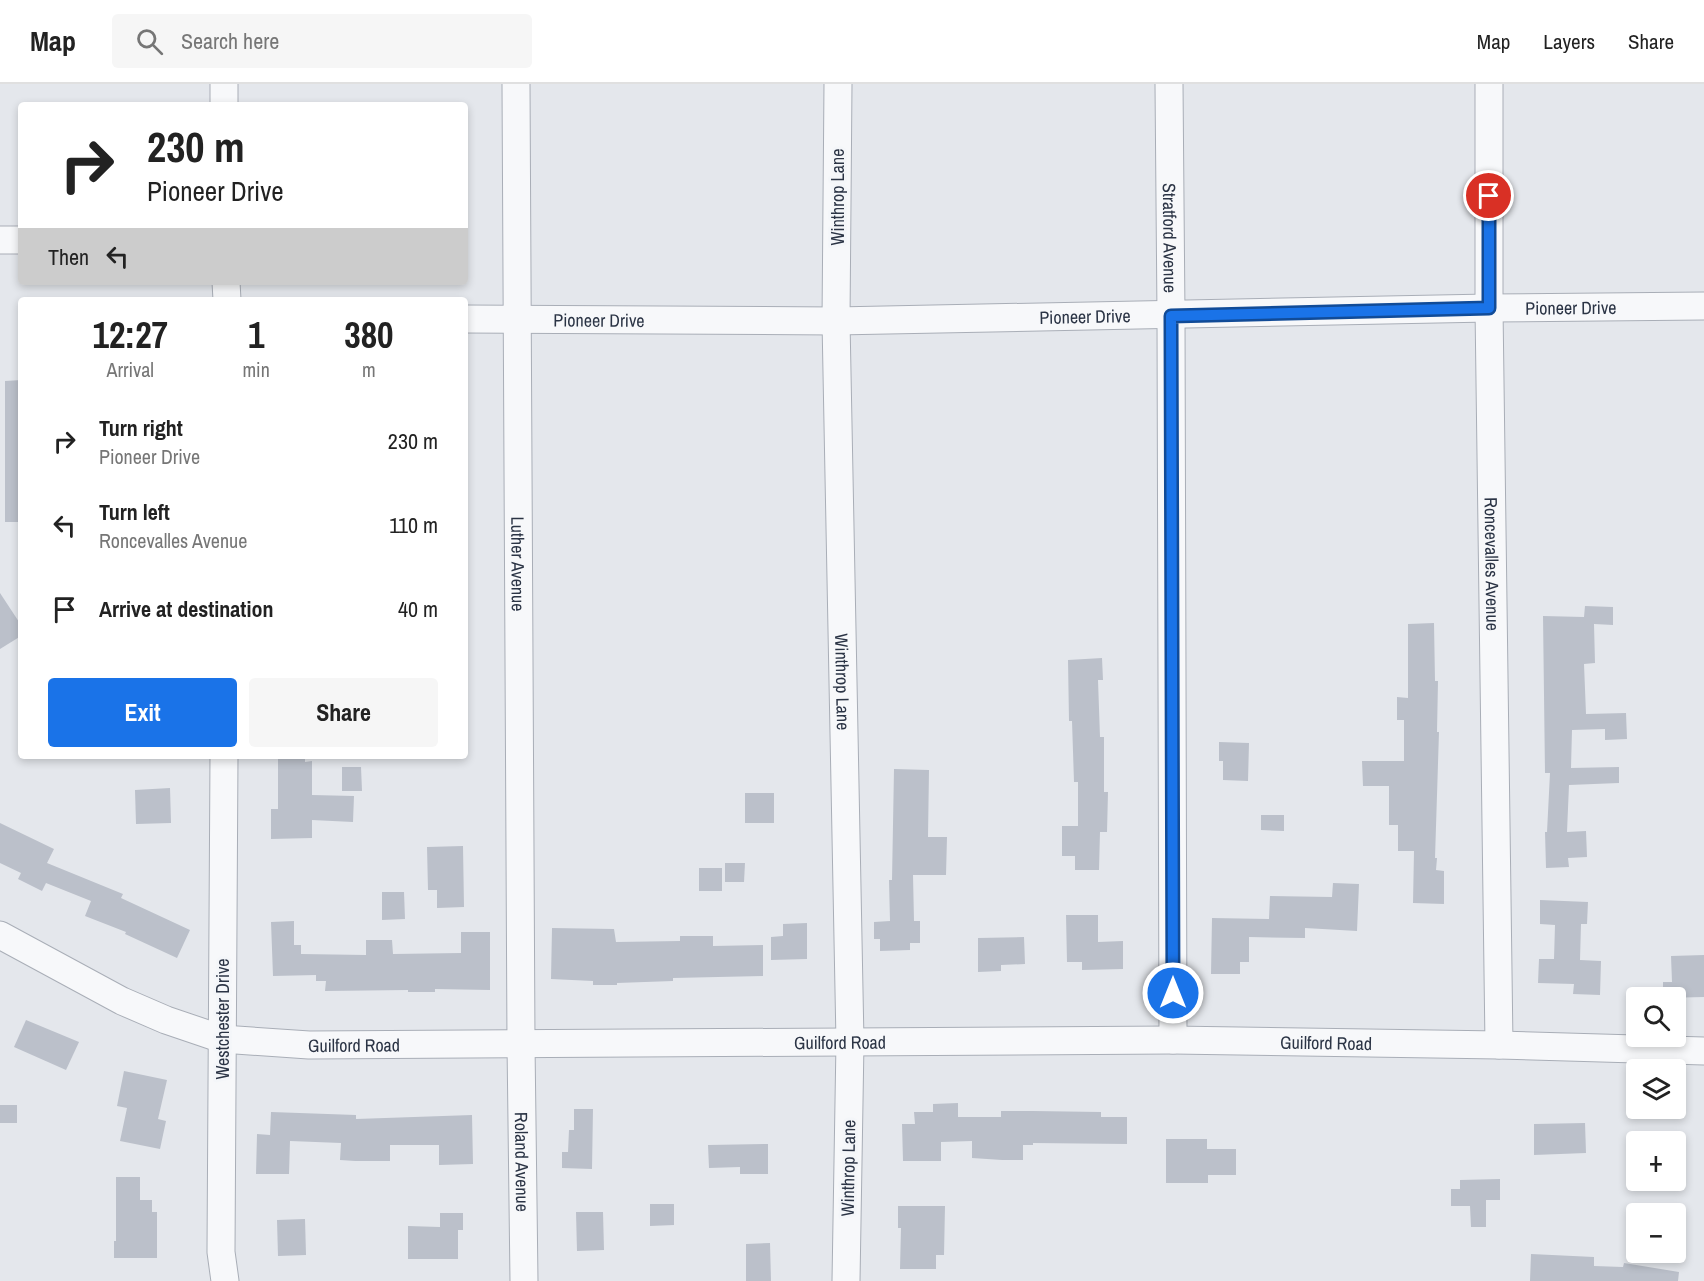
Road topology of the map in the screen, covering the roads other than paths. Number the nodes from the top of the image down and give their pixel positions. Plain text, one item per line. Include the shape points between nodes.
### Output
1 (224, 84) edge
2 (516, 84) edge
3 (838, 84) edge
4 (1169, 84) edge
5 (1489, 84) edge
6 (224, 102) edge
7 (0, 240) edge
8 (18, 240) edge
9 (1704, 306) edge
10 (1489, 308) junction
11 (1171, 316) junction
12 (516, 318) junction
13 (468, 319) edge
14 (836, 321) junction
15 (224, 759) edge
16 (0, 935) edge
17 (222, 1039) junction
18 (1173, 1040) junction
19 (850, 1042) junction
20 (521, 1044) junction
21 (1500, 1045) junction
22 (1704, 1051) edge
23 (225, 1281) edge
24 (524, 1281) edge
25 (846, 1281) edge

1 - 6 street
2 - 12 street, Luther Avenue
3 - 14 street, Winthrop Lane
4 - 11 street, Stratford Avenue
5 - 10 street, Roncevalles Avenue
7 - 8 street
9 - 10 street, Pioneer Drive
10 - 11 street, Pioneer Drive
10 - 21 street, Roncevalles Avenue
11 - 14 street, Pioneer Drive
11 - 18 street, Stratford Avenue
12 - 13 street, Pioneer Drive
12 - 14 street, Pioneer Drive
12 - 20 street, Luther Avenue
14 - 19 street, Winthrop Lane
15 - 17 street, Westchester Drive
16 - 17 street, Guilford Road via 122,1001
17 - 20 street, Guilford Road via 309,1045
17 - 23 street, Westchester Drive via 221,1252
18 - 19 street, Guilford Road
18 - 21 street, Guilford Road
19 - 20 street, Guilford Road
19 - 25 street, Winthrop Lane
20 - 24 street, Roland Avenue
21 - 22 street, Guilford Road

